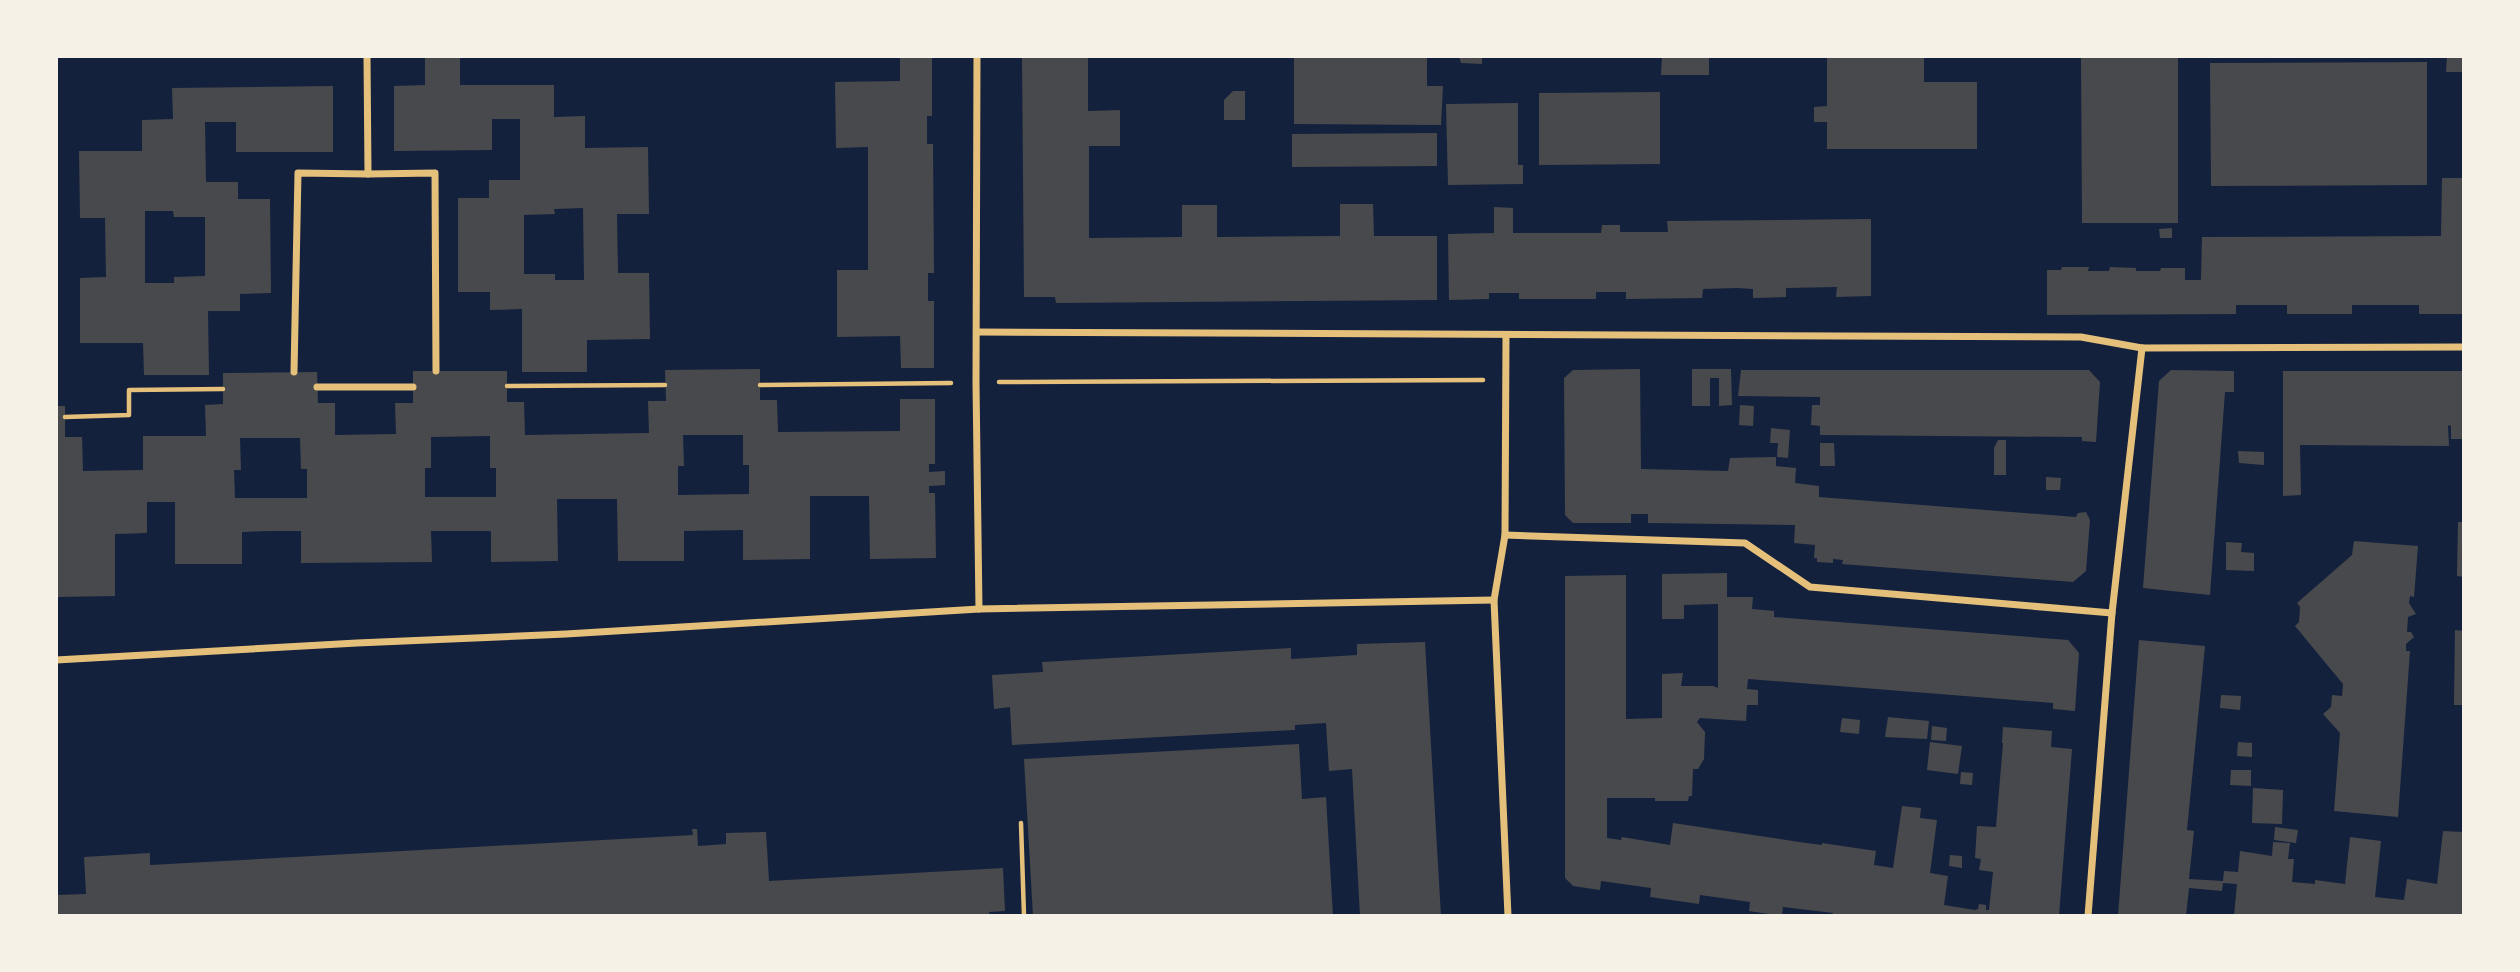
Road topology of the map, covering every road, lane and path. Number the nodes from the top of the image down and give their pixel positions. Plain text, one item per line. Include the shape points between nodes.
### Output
1 (367, 56) edge
2 (977, 56) edge
3 (369, 174) junction
4 (978, 332) junction
5 (1506, 336) junction
6 (2464, 347) edge
7 (2142, 348) junction
8 (436, 371) dead end
9 (294, 372) dead end
10 (1505, 380) junction
11 (976, 383) junction
12 (760, 385) dead end
13 (507, 386) dead end
14 (665, 386) dead end
15 (317, 387) dead end
16 (413, 387) dead end
17 (223, 389) dead end
18 (65, 417) dead end
19 (1505, 535) junction
20 (1494, 600) junction
21 (979, 609) junction
22 (2112, 613) junction
23 (56, 660) edge
24 (1021, 823) dead end
25 (1024, 916) edge
26 (1508, 916) edge
27 (2088, 916) edge

1 - 3 street
2 - 4 street
3 - 8 street via 436,173
3 - 9 street via 298,173
4 - 5 street
4 - 11 street
5 - 7 street via 2081,337
5 - 10 street
6 - 7 street
7 - 22 street
10 - 11 path
10 - 19 street
11 - 12 path
11 - 21 street
13 - 14 path
15 - 16 street
17 - 18 path via 129,390 129,415
19 - 20 street
19 - 22 street via 1745,543 1810,587
20 - 21 street
20 - 26 street
21 - 23 street
22 - 27 street
24 - 25 path

